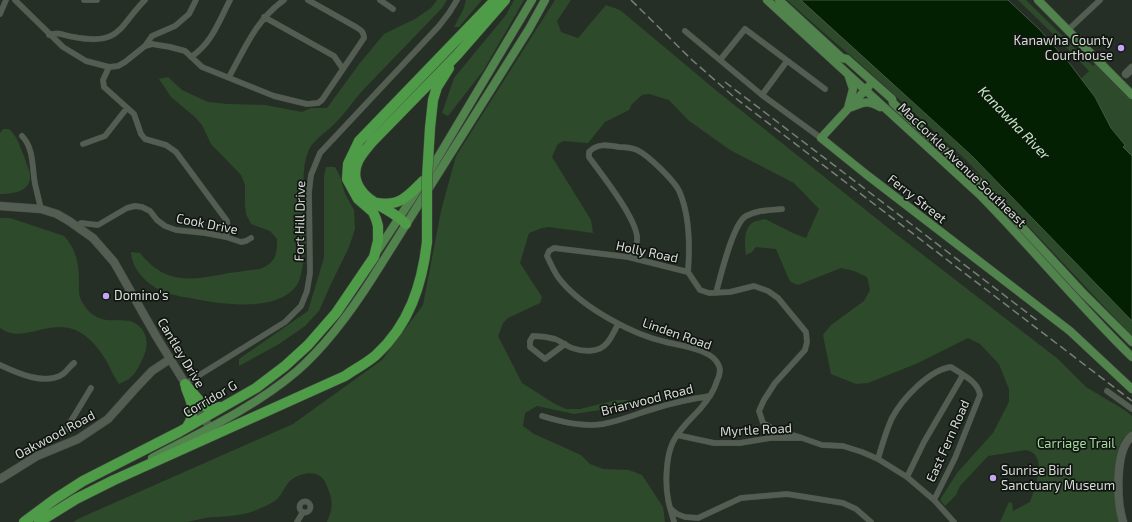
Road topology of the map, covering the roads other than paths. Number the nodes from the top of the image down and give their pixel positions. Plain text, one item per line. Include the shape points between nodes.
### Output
1 (6, 0) edge
2 (15, 0) edge
3 (84, 0) edge
4 (97, 0) edge
5 (145, 0) edge
6 (196, 0) edge
7 (230, 0) edge
8 (284, 0) edge
9 (308, 0) edge
10 (380, 0) edge
11 (457, 0) edge
12 (495, 0) edge
13 (505, 0) edge
14 (532, 0) edge
15 (545, 0) edge
16 (767, 0) edge
17 (778, 0) edge
18 (1038, 0) edge
19 (1100, 0) edge
20 (393, 9) dead end
21 (0, 14) edge
22 (264, 17) junction
23 (1068, 30) junction
24 (684, 31) dead end
25 (49, 35) junction
26 (145, 46) junction
27 (457, 55) junction
28 (191, 56) junction
29 (842, 58) junction
30 (720, 60) junction
31 (787, 61) junction
32 (109, 67) junction
33 (1132, 68) edge
34 (343, 69) junction
35 (846, 73) junction
36 (1126, 74) joint
37 (229, 77) junction
38 (1119, 81) junction
39 (868, 87) junction
40 (825, 89) dead end
41 (762, 95) junction
42 (1132, 95) edge
43 (893, 103) junction
44 (127, 108) junction
45 (848, 109) junction
46 (888, 110) junction
47 (22, 136) dead end
48 (821, 138) junction
49 (83, 144) dead end
50 (423, 181) junction
51 (351, 188) junction
52 (374, 202) junction
53 (0, 206) edge
54 (41, 209) junction
55 (782, 209) dead end
56 (401, 221) junction
57 (77, 227) junction
58 (226, 237) junction
59 (251, 238) dead end
60 (547, 256) joint
61 (374, 257) junction
62 (628, 258) junction
63 (688, 272) junction
64 (716, 294) junction
65 (618, 324) junction
66 (1132, 342) edge
67 (565, 344) junction
68 (1132, 357) edge
69 (170, 359) junction
70 (74, 363) dead end
71 (0, 365) edge
72 (963, 376) junction
73 (185, 384) junction
74 (1129, 386) edge
75 (91, 388) dead end
76 (1107, 391) dead end
77 (710, 396) junction
78 (229, 403) junction
79 (1132, 409) edge
80 (542, 416) dead end
81 (204, 418) junction
82 (209, 427) junction
83 (186, 428) junction
84 (677, 435) junction
85 (1132, 436) edge
86 (802, 438) junction
87 (37, 456) junction
88 (878, 459) junction
89 (907, 477) junction
90 (0, 479) edge
91 (114, 480) junction
92 (934, 500) junction
93 (670, 509) junction
94 (303, 512) dead end
95 (950, 517) junction
96 (691, 518) junction
97 (24, 522) edge
98 (39, 522) edge
99 (297, 522) edge
100 (674, 522) edge
101 (684, 522) edge
102 (870, 522) edge
103 (945, 522) edge
104 (954, 522) edge
105 (1123, 522) edge

1 - 21 street
2 - 25 street
3 - 4 street
5 - 25 street via 116,34 105,39 73,37 60,33
6 - 26 street via 189,14 175,26 152,36
7 - 28 street via 204,46
8 - 22 street
9 - 34 street via 364,34 364,38
10 - 20 street
11 - 73 street, Fort Hill Drive via 439,26 320,154 311,175 310,273 301,306 280,325
12 - 51 highway via 359,141 348,164 347,179
13 - 27 highway
14 - 50 main road
15 - 56 main road via 508,63
16 - 35 main road, MacCorkle Avenue Southeast
17 - 29 main road, MacCorkle Avenue Southeast
18 - 23 main road
19 - 23 street
22 - 34 street via 334,56
22 - 37 street
23 - 38 main road
24 - 30 street, Ferry Street
25 - 32 street via 74,55
26 - 28 street via 152,44 170,47 185,51
26 - 32 street via 118,66
27 - 52 highway via 361,154 356,164 356,181 359,189
27 - 91 highway, bridge via 437,88 433,100 424,264 414,300 392,339 375,356 345,376
28 - 37 street via 202,67
29 - 39 main road, MacCorkle Avenue Southeast
29 - 43 main road, MacCorkle Avenue Southeast via 847,59 892,99
30 - 31 street via 745,29
30 - 41 street, Ferry Street
31 - 40 street
31 - 41 street
32 - 44 street via 103,80 104,87
33 - 36 street
34 - 37 street via 322,100 313,104 274,96
35 - 39 main road, MacCorkle Avenue Southeast
35 - 45 main road via 853,89
36 - 38 street
38 - 42 main road
39 - 43 main road, MacCorkle Avenue Southeast
39 - 45 main road
39 - 46 main road, MacCorkle Avenue Southeast
41 - 48 street, Ferry Street
43 - 66 main road, MacCorkle Avenue Southeast via 986,188
44 - 49 street via 105,136
44 - 58 street via 134,114 145,139 166,145 176,152 227,220
45 - 46 main road via 869,102
45 - 48 main road
46 - 68 main road, MacCorkle Avenue Southeast via 980,195
47 - 54 street via 30,149
48 - 74 main road, Ferry Street via 1070,331
50 - 52 highway via 408,197 398,202
50 - 56 main road
51 - 56 highway via 368,204
51 - 61 highway via 358,199 373,212 376,219 378,234
52 - 56 highway
53 - 54 street, Cantley Drive
54 - 57 street, Cantley Drive via 57,214
55 - 64 street via 744,216 735,232
56 - 61 main road
56 - 82 main road via 353,309 329,339 298,370 267,395
57 - 58 street, Cook Drive via 81,223 98,225 135,206 150,211 165,226 176,230
57 - 69 street, Cantley Drive via 93,238 114,262
58 - 59 street, Cook Drive via 241,242
60 - 62 street, Holly Road via 554,248
60 - 65 street, Linden Road via 561,282 572,293
61 - 78 highway, Corridor G via 336,313 308,345 256,388
62 - 63 street, Holly Road
62 - 63 street via 637,241 634,223 589,158 588,152 593,147 603,144 637,150 650,158 680,192 689,237
63 - 64 street, Holly Road via 700,290
64 - 86 street via 754,286 768,291 778,298 806,332 805,350 775,383 759,411 763,423 775,430
65 - 67 street via 607,343 598,350 572,348
65 - 77 street, Linden Road via 652,339 696,349 713,358 720,368 716,387
67 - 67 street via 533,336 530,347 545,358
69 - 73 street, Cantley Drive
69 - 87 street, Oakwood Road via 152,372 108,419 78,439
70 - 71 street via 63,374 53,378 24,375
72 - 88 street via 951,367 942,368 920,384 892,417
72 - 89 street via 924,442
72 - 92 street, East Fern Road via 974,383 980,395 955,458
73 - 78 highway via 208,408
73 - 81 street, Cantley Drive
73 - 83 highway via 193,408 193,416
75 - 87 street via 65,431 40,444 36,449
76 - 79 street
77 - 80 street, Briarwood Road via 682,400 603,424 584,425
77 - 84 street, Linden Road
78 - 81 highway, Corridor G
81 - 82 street, Cantley Drive
81 - 83 highway, Corridor G
82 - 91 main road
83 - 97 highway, Corridor G via 83,481
84 - 86 street, Myrtle Road via 714,443
84 - 93 street, Linden Road via 669,454 667,488
85 - 105 street via 1125,445 1119,469 1118,499
86 - 88 street, Myrtle Road via 822,445 843,446
87 - 90 street, Oakwood Road
88 - 89 street, Myrtle Road
89 - 92 street, Myrtle Road
91 - 98 highway
92 - 95 street, Myrtle Road
93 - 96 street
93 - 100 street, Linden Road
94 - 99 street
95 - 103 street
95 - 104 street, Myrtle Road
96 - 101 street
96 - 102 street via 702,516 741,498 787,494 843,504 856,509

